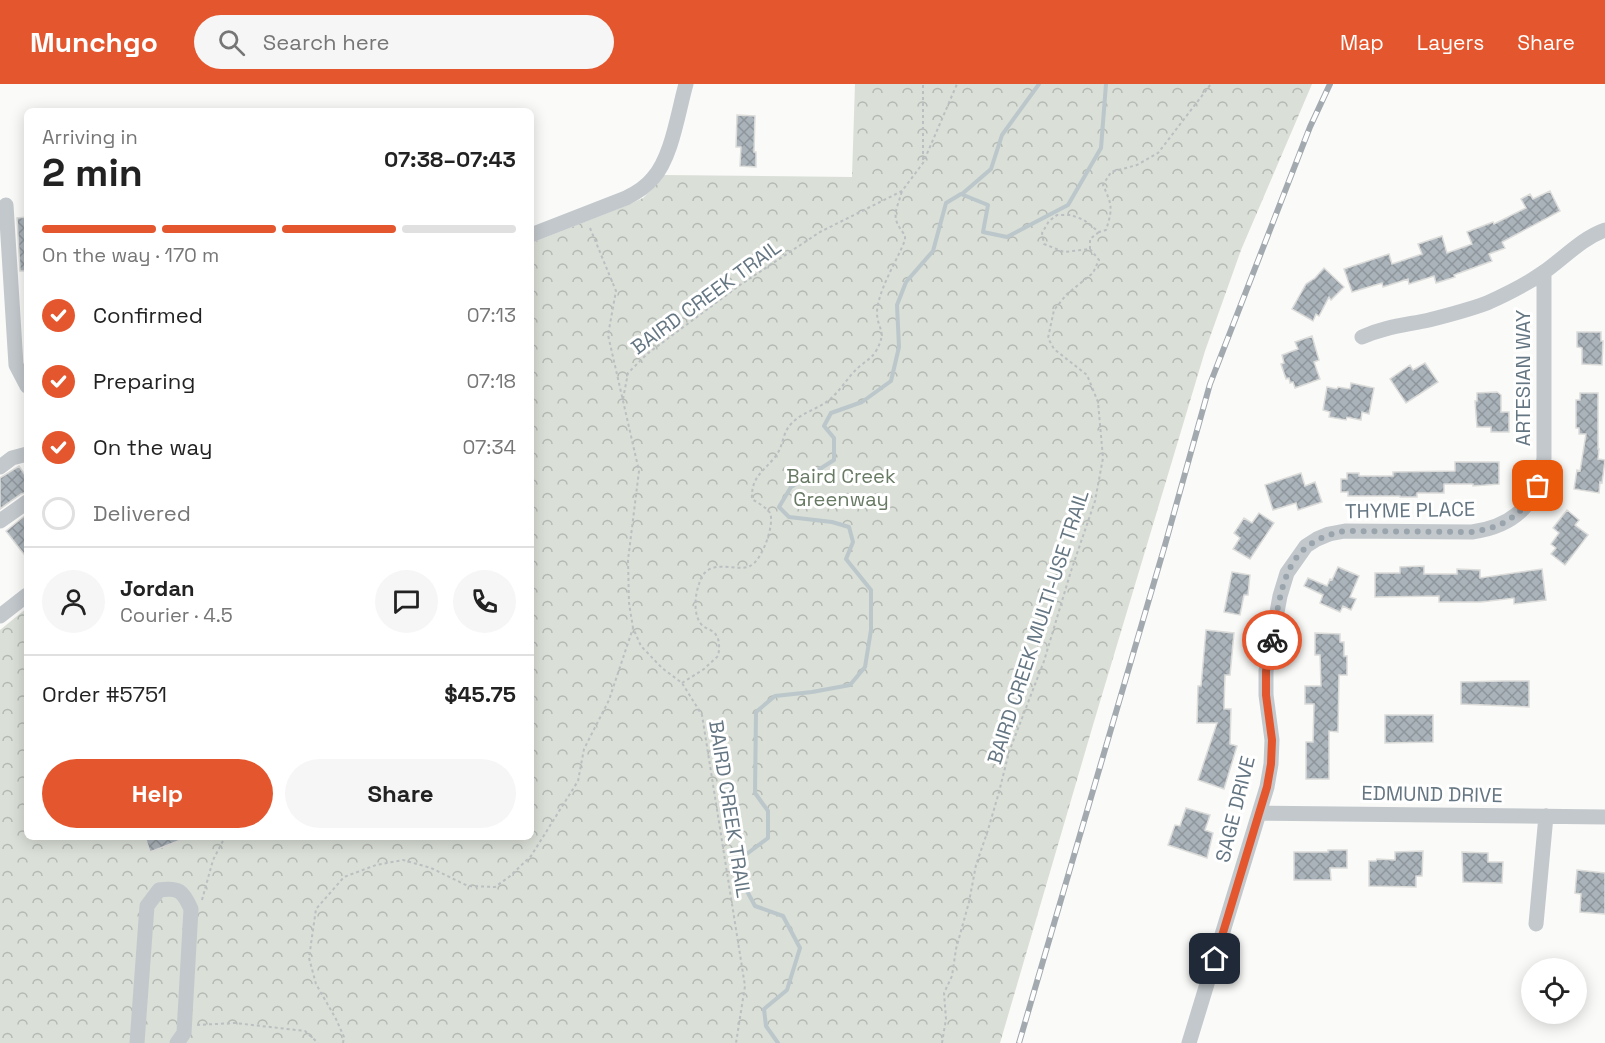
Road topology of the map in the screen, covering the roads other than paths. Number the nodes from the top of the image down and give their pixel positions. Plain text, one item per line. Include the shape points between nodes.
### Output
1 (686, 84) edge
2 (6, 205) dead end
3 (1605, 230) edge
4 (534, 234) edge
5 (1544, 272) junction
6 (1362, 337) dead end
7 (24, 380) edge
8 (24, 455) edge
9 (0, 467) edge
10 (24, 504) edge
11 (1519, 513) joint
12 (0, 521) edge
13 (1302, 550) joint
14 (24, 597) edge
15 (0, 616) edge
16 (1259, 813) junction
17 (1546, 816) junction
18 (1605, 817) edge
19 (1536, 924) dead end
20 (137, 1043) edge
21 (177, 1043) edge
22 (1190, 1043) edge

1 - 4 street via 667,155 652,180 626,198
2 - 7 street via 16,365
3 - 5 street
5 - 6 street via 1487,303
5 - 11 street, ARTESIAN WAY via 1543,472 1530,501
8 - 9 street
10 - 12 street
11 - 13 street, THYME PLACE via 1500,525 1472,532 1345,531 1317,539
13 - 16 street, SAGE DRIVE via 1287,573 1280,596 1266,671 1271,764
14 - 15 street
16 - 17 street, EDMUND DRIVE
16 - 22 street, SAGE DRIVE
17 - 18 street, EDMUND DRIVE
17 - 19 street
20 - 21 street via 147,906 159,890 173,888 184,895 191,909 184,1033

